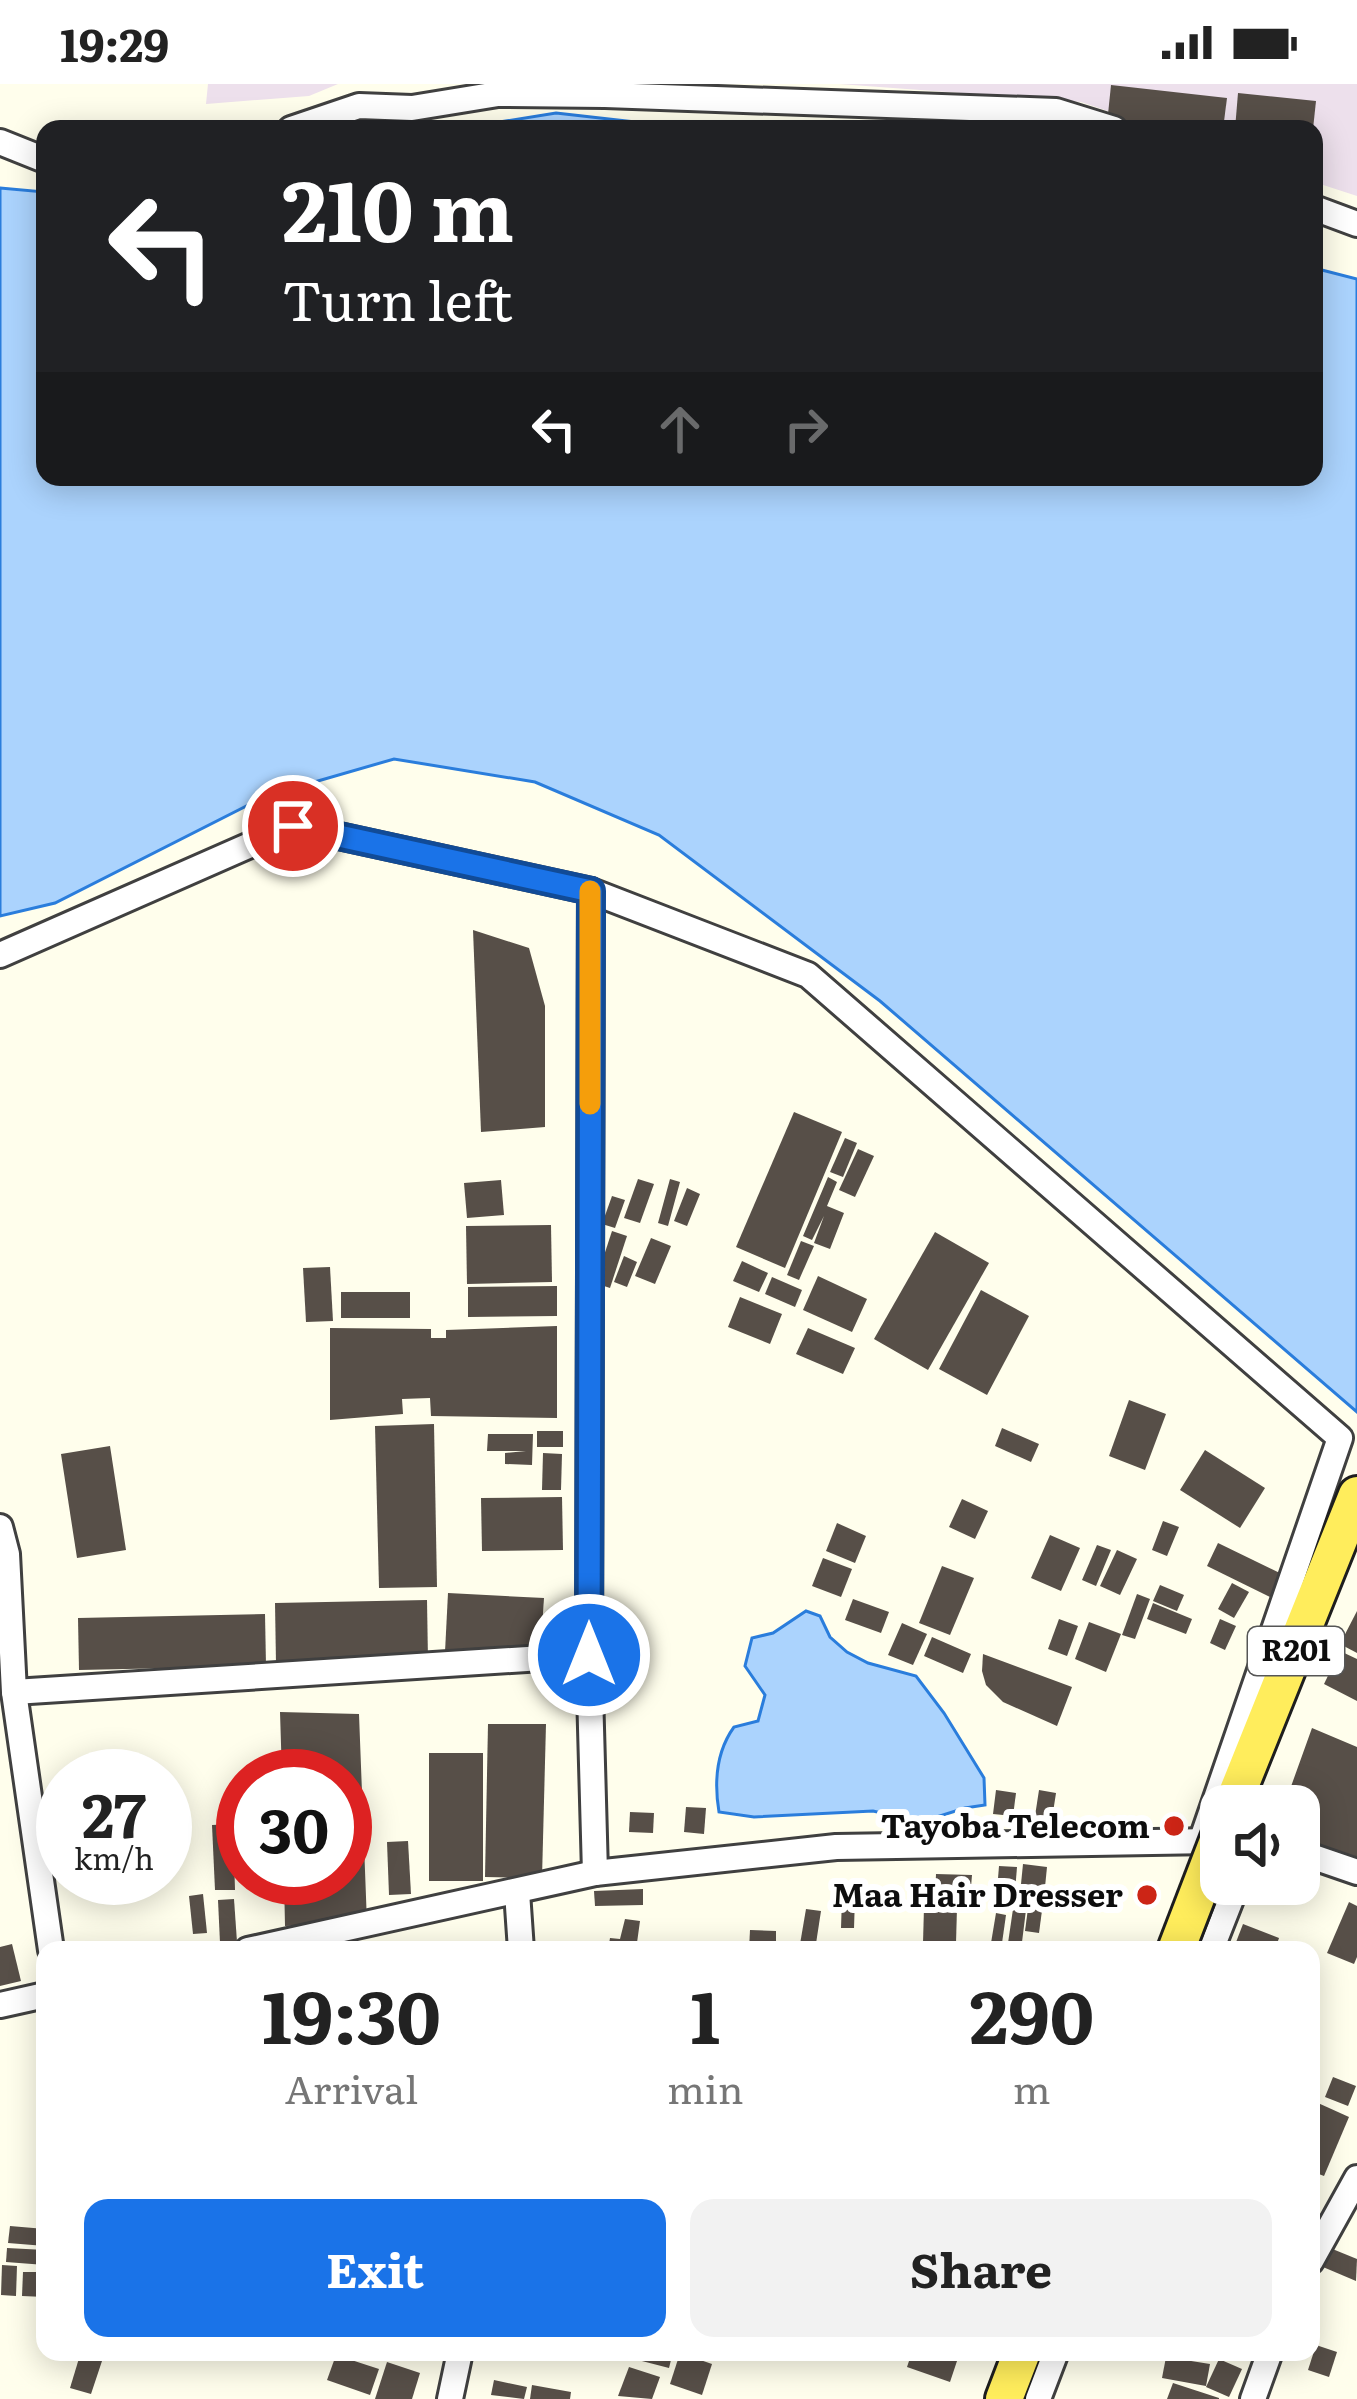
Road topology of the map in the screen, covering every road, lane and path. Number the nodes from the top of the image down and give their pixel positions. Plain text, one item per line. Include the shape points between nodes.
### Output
1 (688, 91) edge
2 (318, 120) edge
3 (1085, 120) edge
4 (0, 142) edge
5 (36, 156) edge
6 (1323, 211) edge
7 (1357, 224) edge
8 (591, 891) junction
9 (0, 956) edge
10 (1357, 1496) edge
11 (0, 1527) edge
12 (589, 1655) junction
13 (14, 1692) junction
14 (1231, 1785) edge
15 (1240, 1785) edge
16 (1200, 1838) edge
17 (1320, 1859) edge
18 (1357, 1872) edge
19 (595, 1874) junction
20 (1200, 1879) edge
21 (517, 1892) junction
22 (1229, 1905) edge
23 (50, 1941) edge
24 (290, 1941) edge
25 (520, 1941) edge
26 (1179, 1941) edge
27 (1215, 1941) edge
28 (36, 1997) edge
29 (0, 2005) edge
30 (1357, 2177) edge
31 (1320, 2245) edge
32 (458, 2361) edge
33 (1019, 2361) edge
34 (1053, 2361) edge
35 (1267, 2361) edge
36 (450, 2399) edge
37 (1004, 2399) edge
38 (1038, 2399) edge
39 (1253, 2399) edge

1 - 2 street via 498,94 412,108 359,106
1 - 3 street via 1056,111
4 - 5 street
6 - 7 street
8 - 9 street via 293,826
8 - 12 street
8 - 14 street via 808,974 1340,1438
10 - 15 main road, R201
11 - 13 street
12 - 13 street
12 - 19 street
13 - 23 street
16 - 19 street via 836,1847
17 - 18 street
19 - 21 street
20 - 26 main road, bridge
21 - 24 street
21 - 25 street
22 - 27 street
28 - 29 street
30 - 31 street
32 - 36 street
33 - 37 main road
34 - 38 street
35 - 39 street

